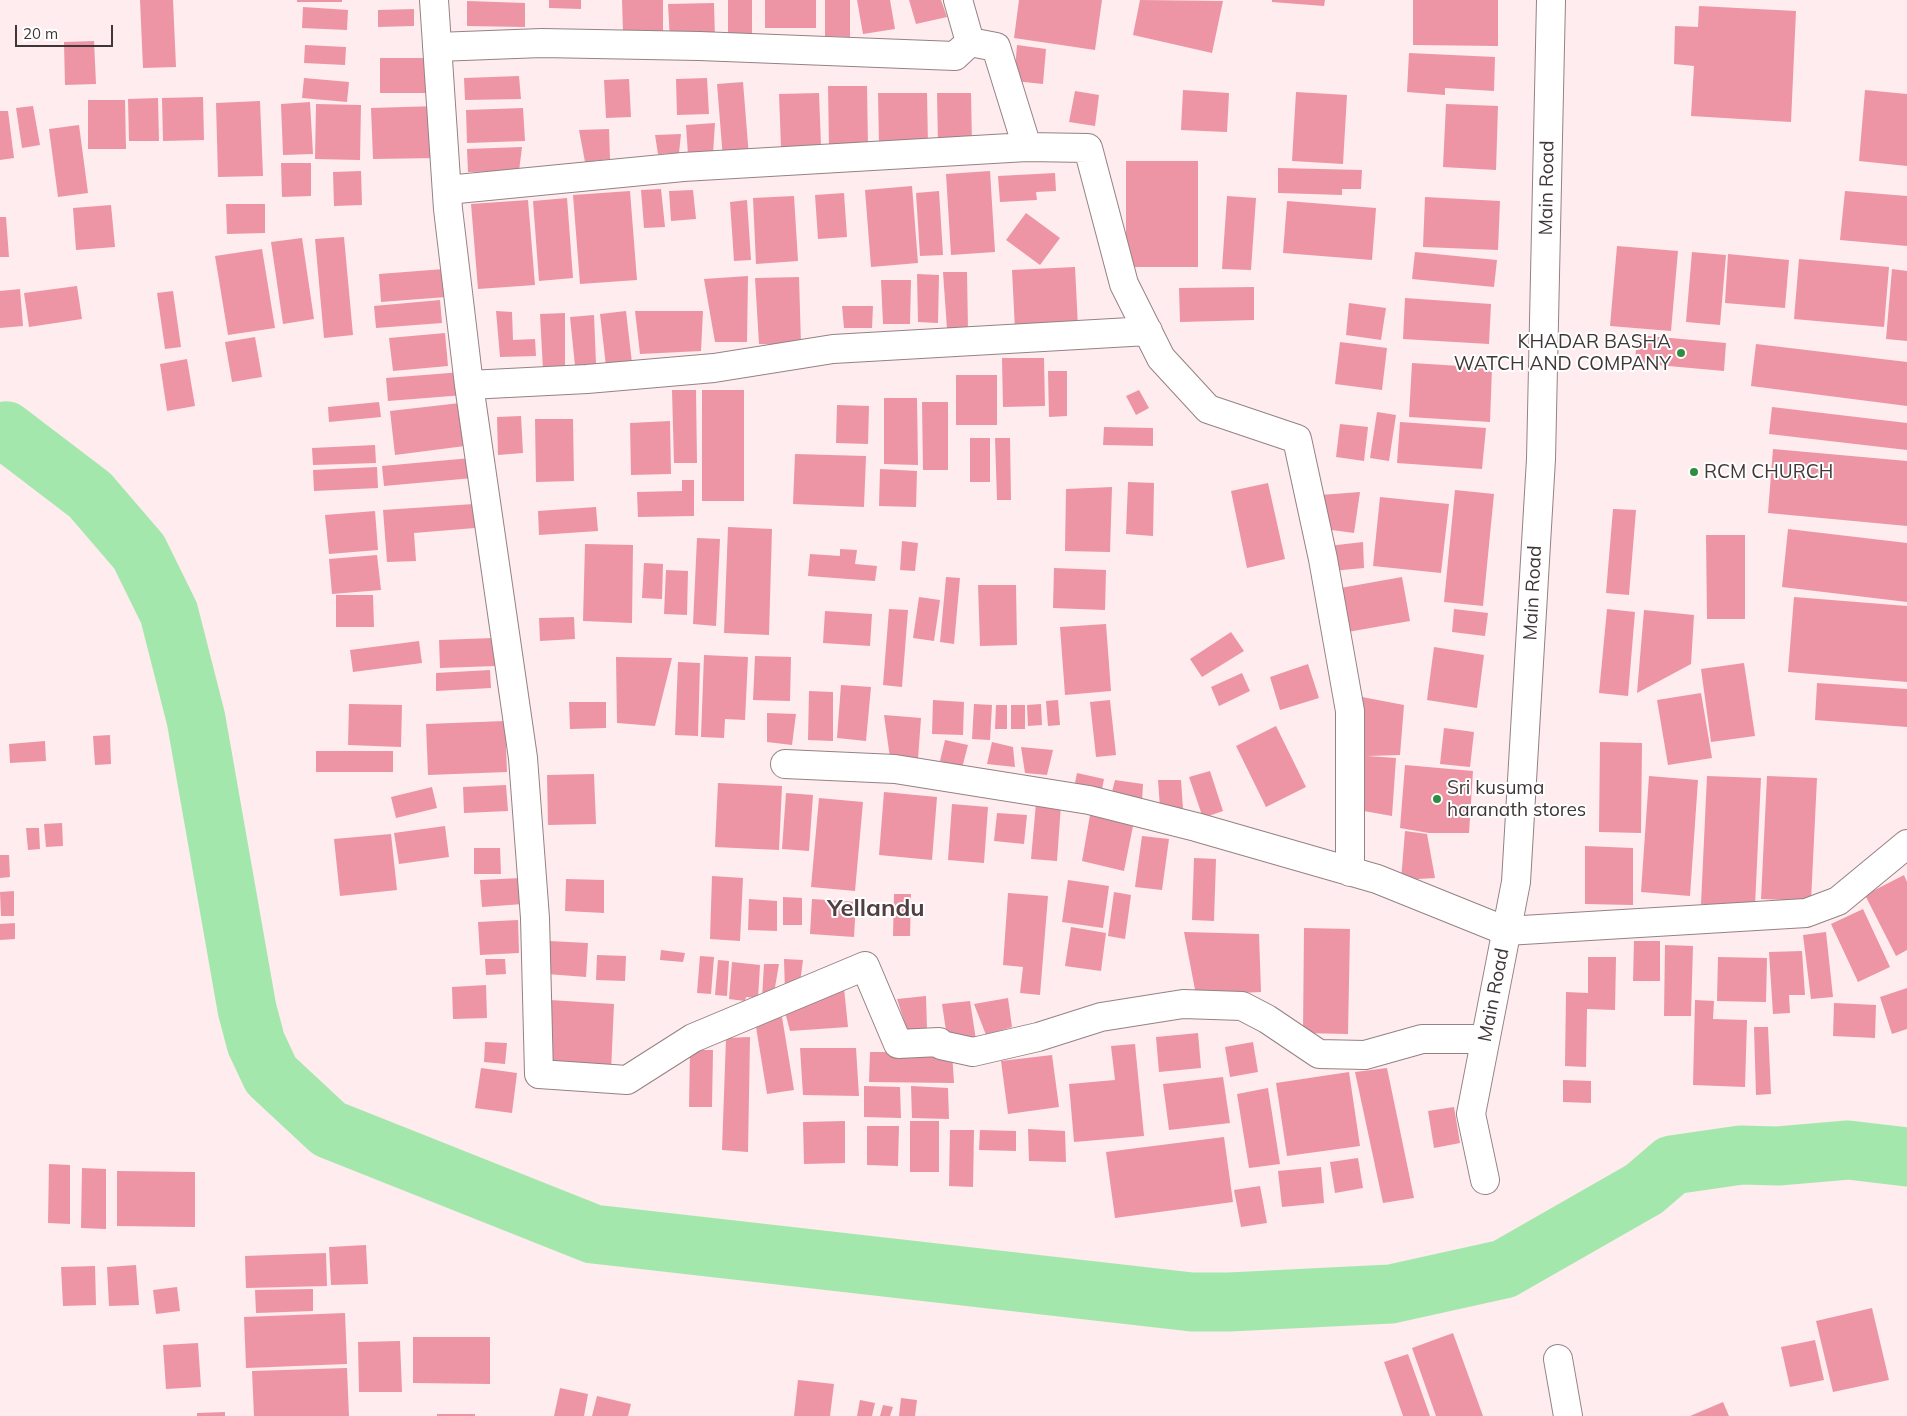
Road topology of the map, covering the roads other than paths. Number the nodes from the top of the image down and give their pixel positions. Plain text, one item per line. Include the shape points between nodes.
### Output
1 (434, 0) edge
2 (958, 0) edge
3 (1550, 0) edge
4 (970, 42) junction
5 (437, 47) junction
6 (1028, 147) junction
7 (447, 190) junction
8 (1148, 332) junction
9 (469, 385) junction
10 (786, 764) dead end
11 (1907, 844) edge
12 (1350, 872) junction
13 (1506, 931) junction
14 (1485, 1039) junction
15 (1485, 1180) dead end
16 (1558, 1359) dead end
17 (1568, 1416) edge

1 - 5 main road
2 - 4 main road
3 - 13 main road, Main Road via 1541,459 1516,882
4 - 5 main road via 955,56 542,43
4 - 6 main road via 996,47
5 - 7 main road
6 - 7 main road via 683,167
6 - 8 main road via 1088,148 1124,284
7 - 9 main road
8 - 9 main road via 833,349 714,368
8 - 12 main road via 1161,358 1208,409 1297,439 1323,559 1350,711
9 - 14 main road via 523,758 535,918 539,1074 627,1080 693,1038 865,966 898,1044 939,1042 973,1052 1038,1037 1101,1017 1183,1004 1242,1006 1319,1054 1365,1055 1422,1039
10 - 12 main road via 895,769 1089,800
11 - 13 main road via 1838,901 1806,913
12 - 13 main road via 1377,879
13 - 14 main road, Main Road
14 - 15 main road, Main Road via 1471,1114
16 - 17 main road

